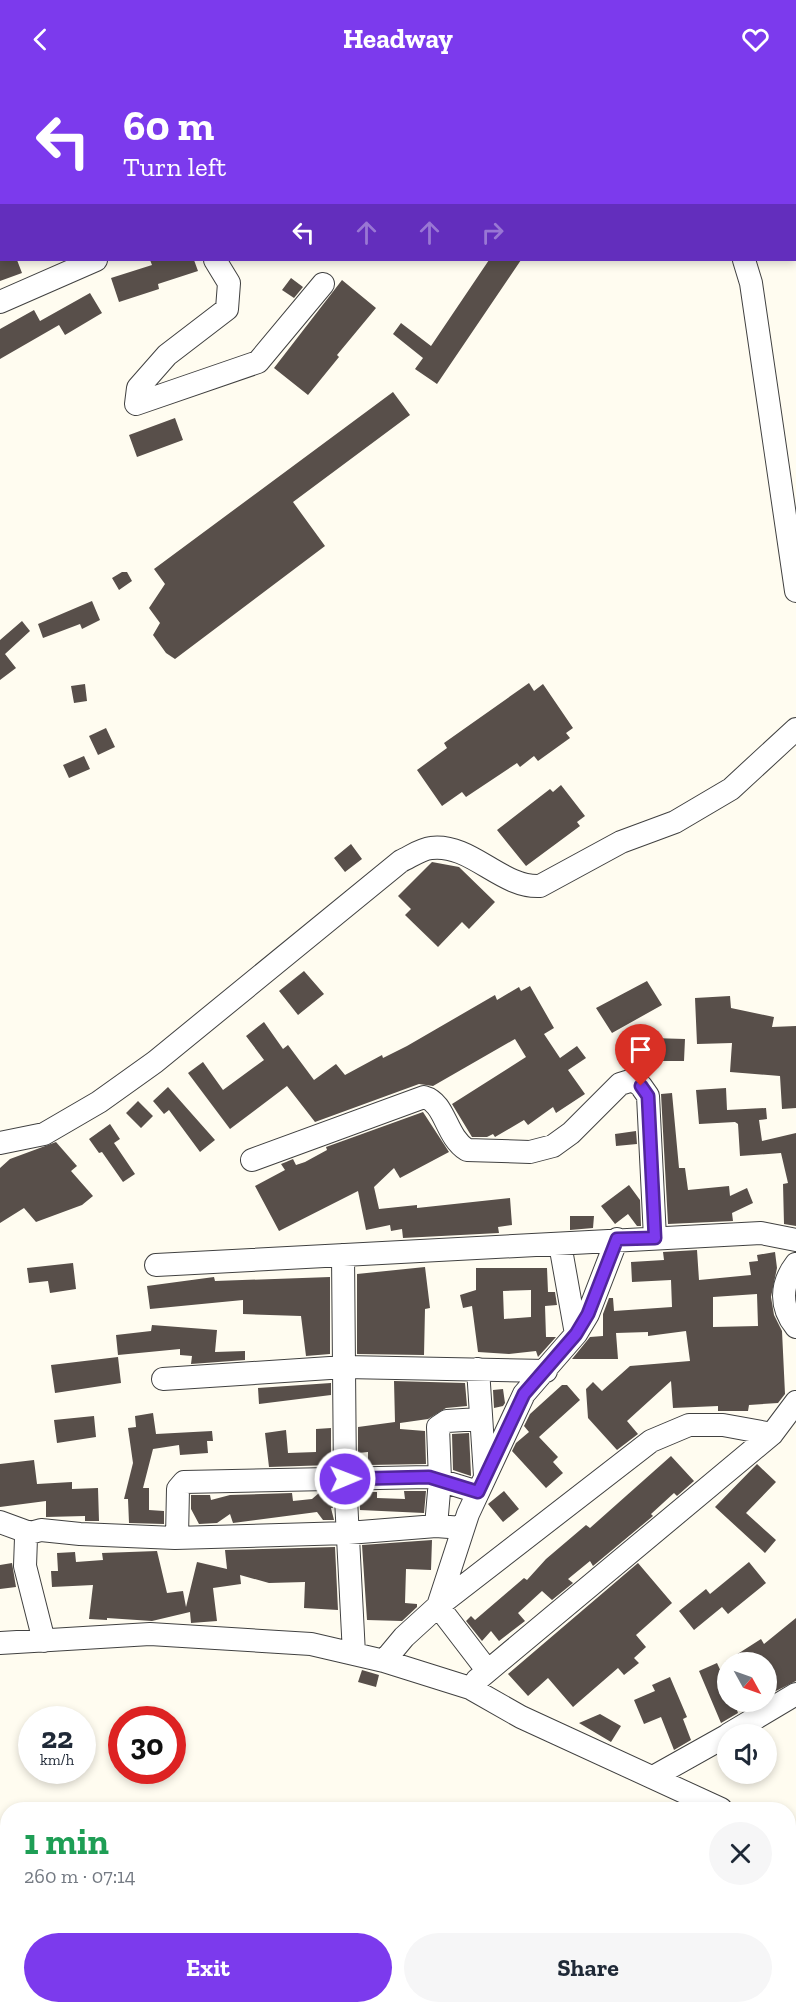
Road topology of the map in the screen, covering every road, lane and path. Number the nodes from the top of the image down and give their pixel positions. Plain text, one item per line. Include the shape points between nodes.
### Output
1 (90, 261) edge
2 (216, 261) edge
3 (744, 261) edge
4 (63, 266) edge
5 (323, 284) dead end
6 (0, 302) edge
7 (796, 591) edge
8 (796, 729) edge
9 (0, 1143) edge
10 (252, 1160) dead end
11 (655, 1238) junction
12 (617, 1239) junction
13 (796, 1240) edge
14 (560, 1244) junction
15 (343, 1255) junction
16 (796, 1264) edge
17 (156, 1265) dead end
18 (796, 1328) edge
19 (576, 1334) junction
20 (345, 1366) junction
21 (478, 1369) junction
22 (546, 1371) junction
23 (163, 1379) dead end
24 (796, 1402) edge
25 (480, 1419) junction
26 (772, 1434) junction
27 (345, 1479) junction
28 (440, 1480) junction
29 (481, 1485) junction
30 (0, 1522) edge
31 (436, 1526) junction
32 (463, 1528) junction
33 (30, 1533) junction
34 (348, 1533) junction
35 (177, 1537) junction
36 (438, 1606) junction
37 (44, 1641) junction
38 (0, 1643) edge
39 (354, 1654) junction
40 (384, 1660) junction
41 (487, 1670) junction
42 (470, 1688) junction
43 (796, 1694) edge
44 (745, 1724) edge
45 (717, 1740) edge
46 (653, 1777) junction
47 (706, 1802) edge

1 - 4 street
2 - 5 street via 229,283 227,309 167,355 138,388 136,404 258,362
3 - 7 street via 751,283
4 - 6 street
8 - 9 street via 731,789 675,822 621,843 540,886 524,887 454,851 430,848 401,861 155,1062 99,1102 44,1134
10 - 11 street via 424,1097 438,1104 452,1137 467,1150 530,1152 553,1146 620,1084 633,1080 648,1096
11 - 12 street
11 - 13 street via 761,1233
12 - 14 street
12 - 19 street via 588,1314
14 - 15 street
14 - 19 street
15 - 17 street
15 - 20 street
16 - 18 street via 784,1287 783,1302
19 - 22 street
20 - 21 street
20 - 23 street
20 - 27 street
21 - 22 street
21 - 25 street
22 - 29 street via 524,1394
24 - 26 street
25 - 28 street via 447,1421 438,1427
25 - 29 street
26 - 36 street via 723,1425 688,1425 651,1441
26 - 41 street
27 - 28 street
27 - 34 street
27 - 35 street via 184,1482 178,1489
28 - 29 street
28 - 31 street
29 - 32 street
30 - 33 street
31 - 32 street
31 - 34 street
32 - 36 street
33 - 35 street via 41,1530
33 - 37 street via 26,1538 25,1566
34 - 35 street
34 - 39 street
36 - 40 street
36 - 41 street
37 - 38 street
37 - 39 street via 150,1634 311,1644
39 - 40 street
40 - 42 street
41 - 42 street
42 - 46 street via 521,1717
43 - 44 street
45 - 46 street
46 - 47 street

